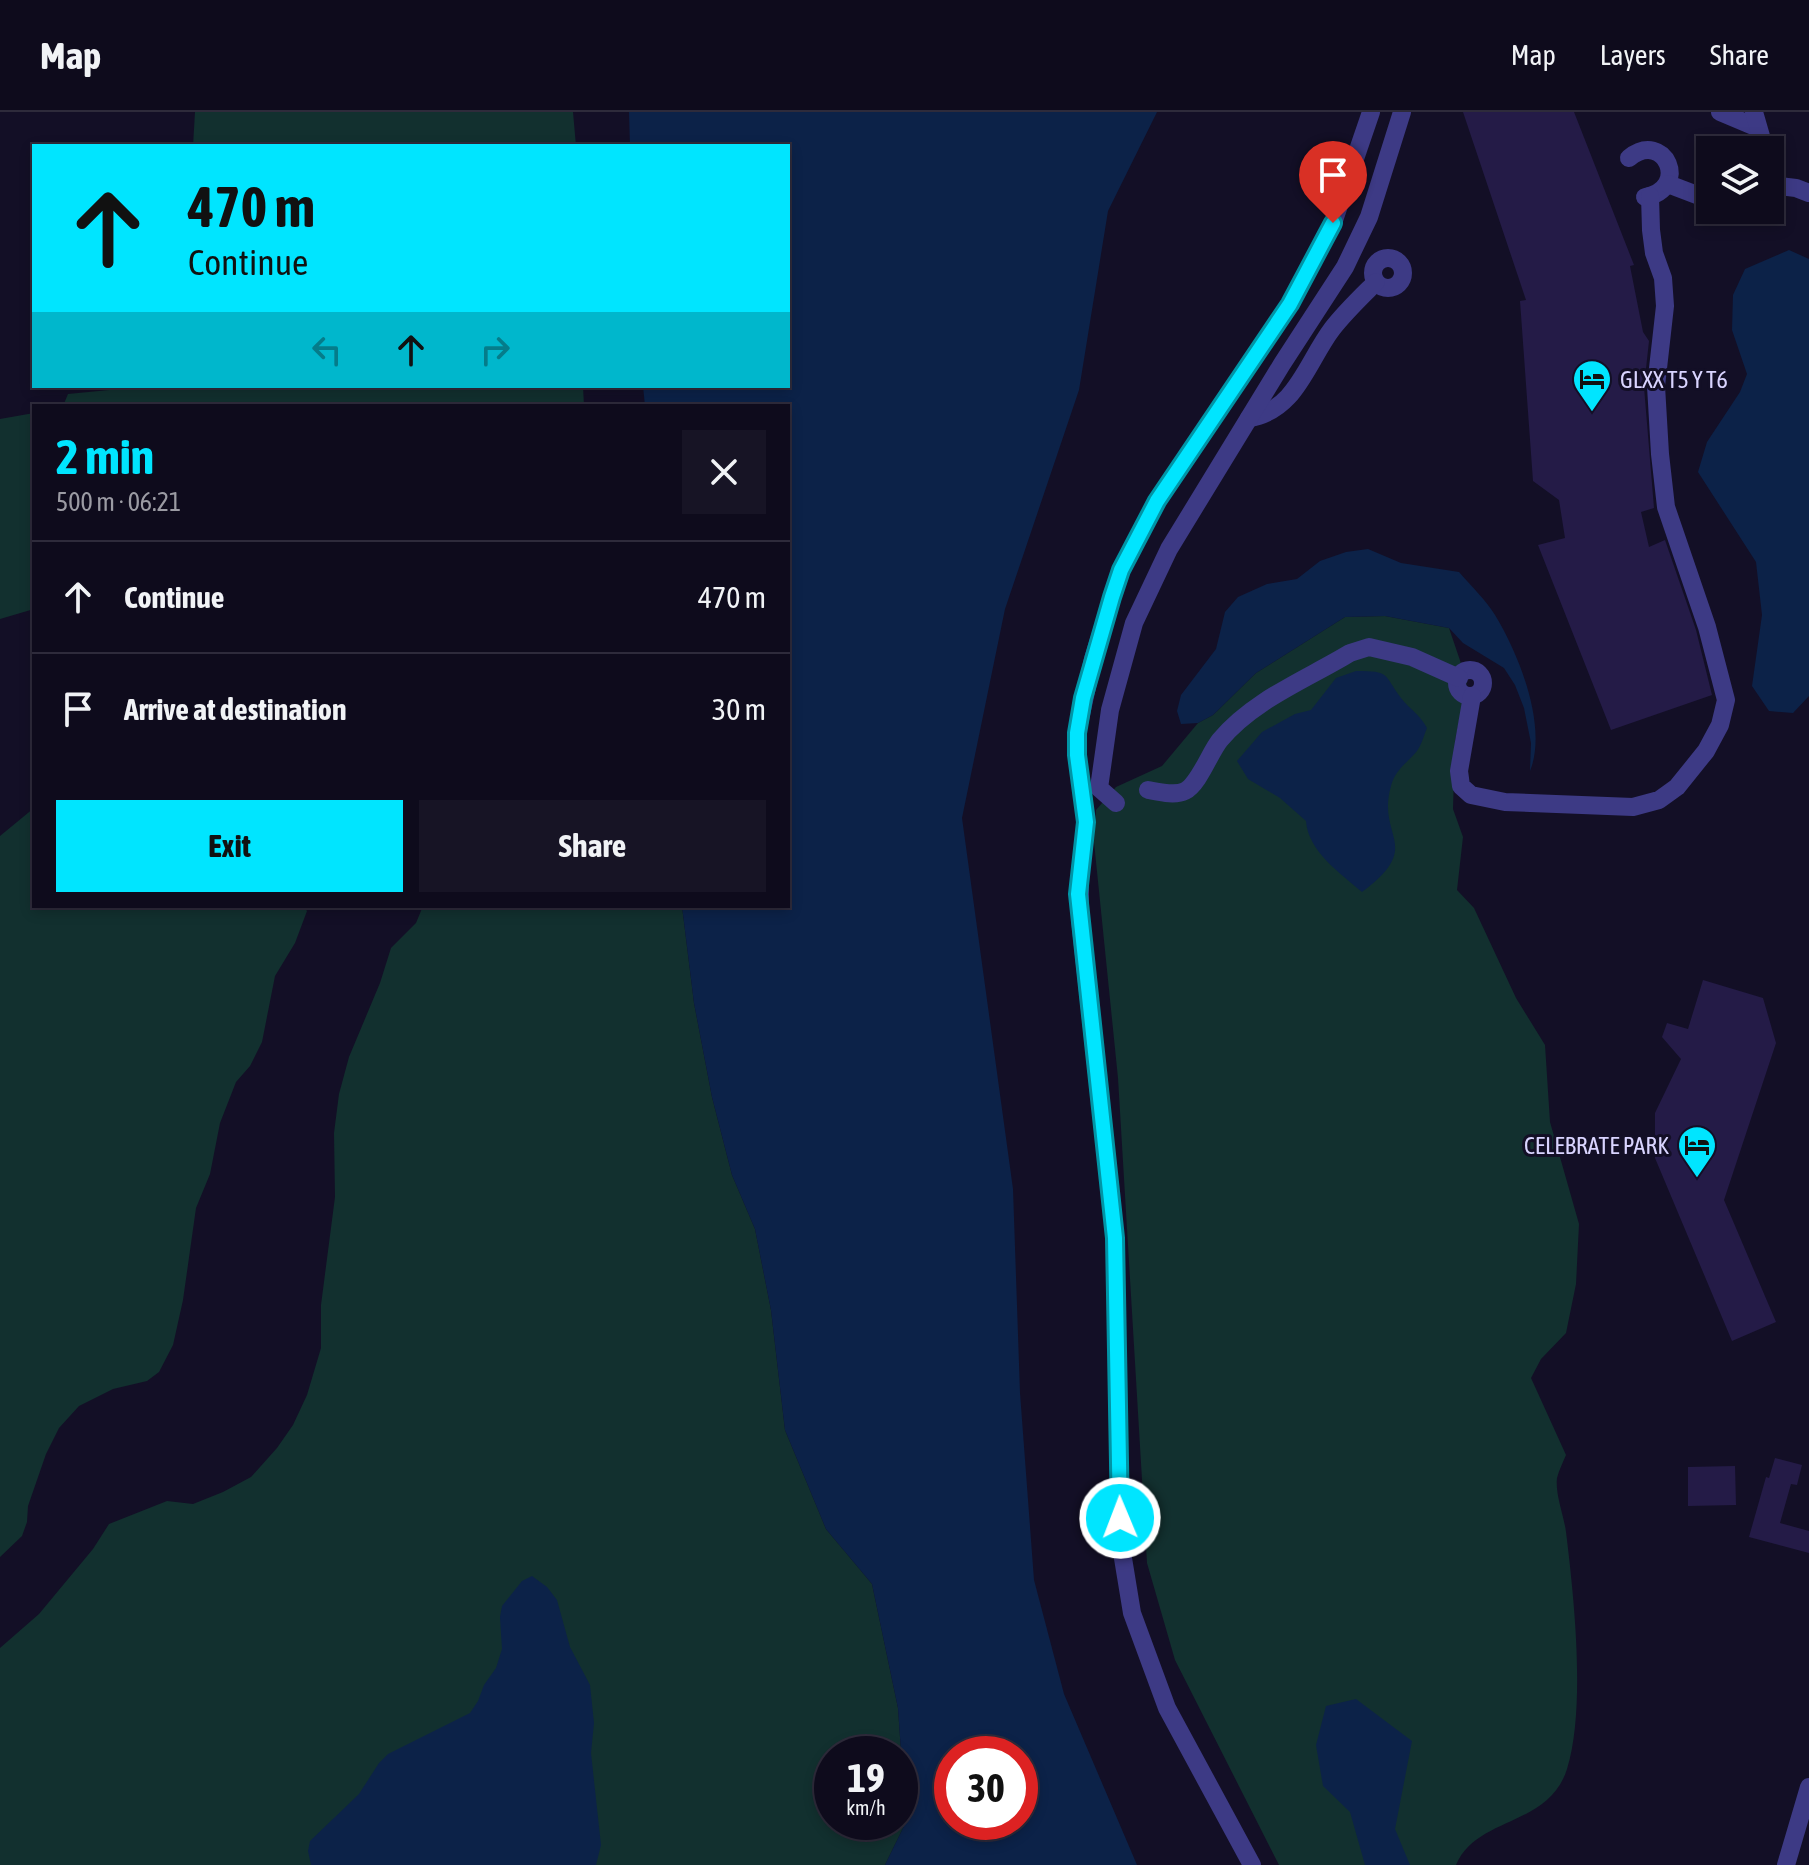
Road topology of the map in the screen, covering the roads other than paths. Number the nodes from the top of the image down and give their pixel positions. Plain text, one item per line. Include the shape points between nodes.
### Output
1 (1371, 112) edge
2 (1402, 112) edge
3 (1720, 112) edge
4 (1756, 120) edge
5 (1629, 158) dead end
6 (1668, 184) junction
7 (1784, 187) edge
8 (1809, 193) edge
9 (1696, 195) edge
10 (1376, 282) dead end
11 (1249, 418) junction
12 (1148, 790) dead end
13 (1116, 803) dead end
14 (1809, 1787) edge
15 (1252, 1865) edge
16 (1786, 1865) edge

1 - 15 street via 1333,223 1290,304 1157,501 1121,570 1077,733 1086,822 1080,919 1115,1238 1122,1555 1132,1613 1167,1708
2 - 11 street via 1369,217 1345,267
3 - 4 street
5 - 6 street via 1637,151 1658,152 1670,169
6 - 9 street
6 - 12 street via 1648,196 1665,306 1656,386 1665,494 1726,700 1706,751 1677,787 1659,800 1633,807 1505,802 1471,795 1461,786 1459,771 1472,696 1479,693 1483,678 1469,670 1459,678 1425,662 1369,647 1245,715 1220,740 1185,791
7 - 8 street
10 - 11 street via 1333,327 1287,399 1264,416
11 - 13 street via 1169,549 1134,623 1110,710 1099,788
14 - 16 street

